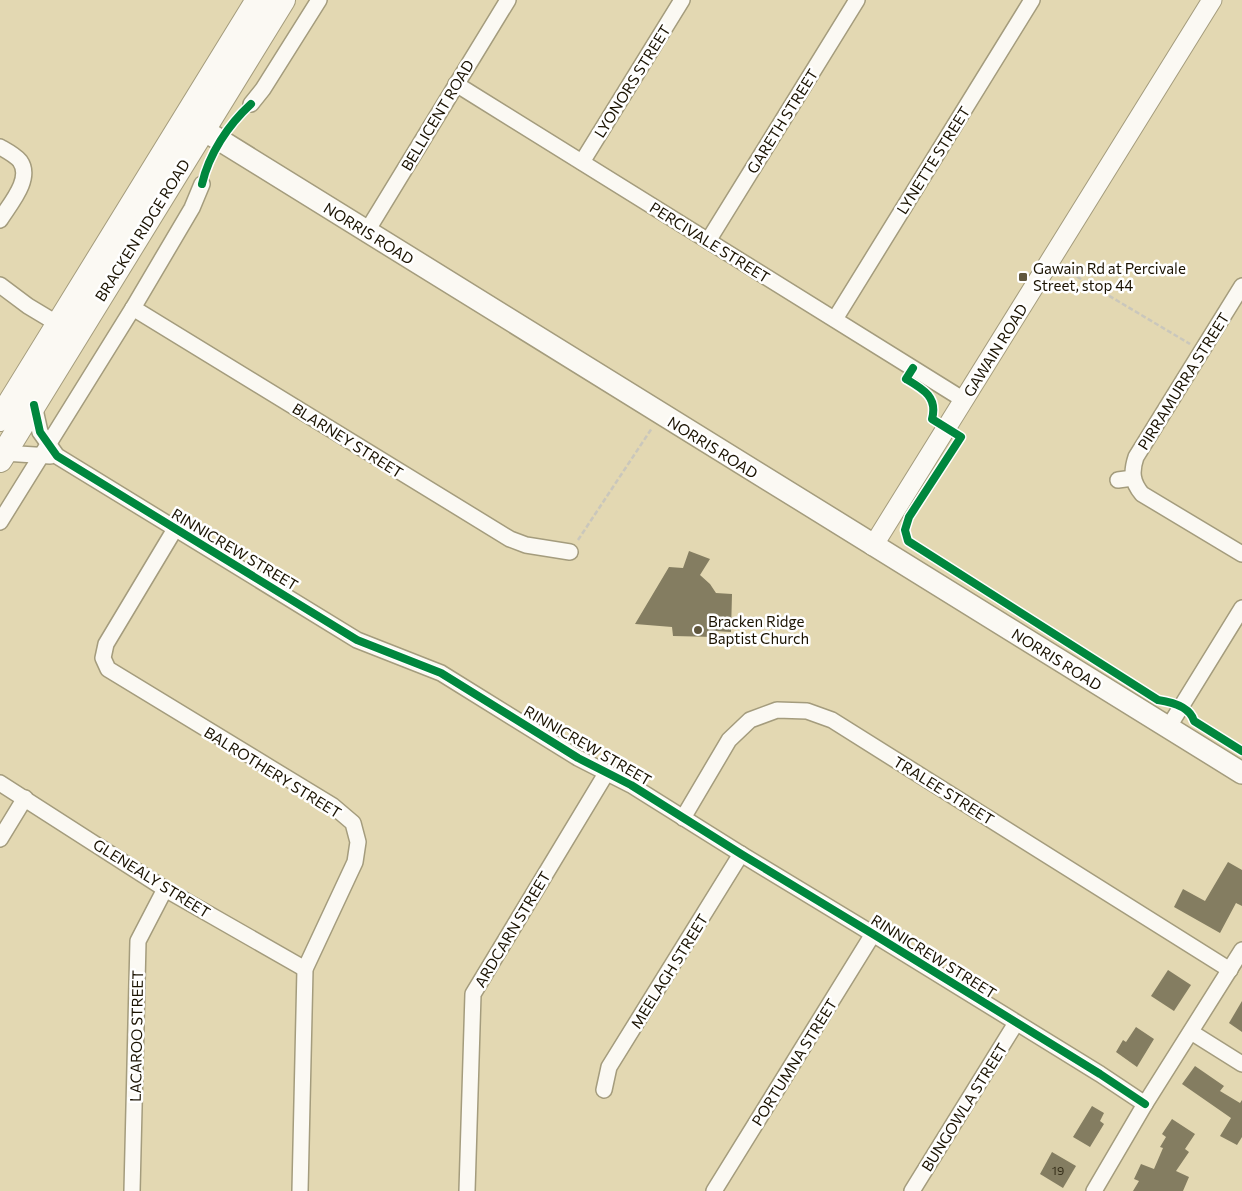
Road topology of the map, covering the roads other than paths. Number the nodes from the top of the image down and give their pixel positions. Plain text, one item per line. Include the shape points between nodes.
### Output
1 (258, 0) edge
2 (283, 0) edge
3 (319, 0) edge
4 (508, 0) edge
5 (682, 0) edge
6 (857, 0) edge
7 (1032, 0) edge
8 (1212, 0) edge
9 (456, 84) junction
10 (251, 104) dead end
11 (194, 124) junction
12 (0, 147) edge
13 (582, 162) junction
14 (202, 184) dead end
15 (0, 220) edge
16 (367, 231) junction
17 (708, 241) junction
18 (0, 285) edge
19 (1242, 286) edge
20 (133, 308) junction
21 (835, 319) junction
22 (58, 324) junction
23 (964, 400) junction
24 (34, 405) junction
25 (0, 419) edge
26 (49, 453) junction
27 (2, 456) edge
28 (1133, 478) junction
29 (1118, 480) dead end
30 (0, 522) edge
31 (175, 529) junction
32 (873, 546) junction
33 (570, 552) road end
34 (1242, 554) edge
35 (1242, 608) edge
36 (1168, 728) junction
37 (607, 772) junction
38 (1242, 774) edge
39 (0, 784) edge
40 (25, 798) junction
41 (684, 818) junction
42 (0, 839) edge
43 (741, 854) junction
44 (165, 888) junction
45 (873, 934) junction
46 (1242, 950) edge
47 (305, 969) junction
48 (1230, 970) junction
49 (1016, 1023) junction
50 (1191, 1032) junction
51 (1242, 1064) edge
52 (604, 1090) dead end
53 (1146, 1104) junction
54 (132, 1191) edge
55 (300, 1191) edge
56 (467, 1191) edge
57 (714, 1191) edge
58 (912, 1191) edge
59 (1094, 1191) edge

1 - 11 main road, BRACKEN RIDGE ROAD
2 - 11 main road, BRACKEN RIDGE ROAD
3 - 10 street via 264,89
4 - 9 street, BELLICENT ROAD
5 - 13 street, LYONORS STREET
6 - 17 street, GARETH STREET
7 - 21 street, LYNETTE STREET
8 - 23 street, GAWAIN ROAD
9 - 13 street, PERCIVALE STREET
9 - 16 street, BELLICENT ROAD
11 - 16 main road, NORRIS ROAD
11 - 22 main road, BRACKEN RIDGE ROAD
11 - 24 main road, BRACKEN RIDGE ROAD
12 - 15 street via 20,162 23,171 23,180
13 - 17 street, PERCIVALE STREET
14 - 20 street, BRACKEN RIDGE ROAD via 192,208
16 - 32 main road, NORRIS ROAD
17 - 21 street, PERCIVALE STREET
18 - 22 street
19 - 28 street, PIRRAMURRA STREET via 1136,458
20 - 26 street, BRACKEN RIDGE ROAD
20 - 33 street, BLARNEY STREET via 510,539
21 - 23 street, PERCIVALE STREET
22 - 25 main road, BRACKEN RIDGE ROAD
23 - 32 street, GAWAIN ROAD
24 - 26 street
24 - 27 main road, BRACKEN RIDGE ROAD
26 - 27 street, RINNICREW STREET
26 - 30 street, BRACKEN RIDGE ROAD
26 - 31 street, RINNICREW STREET
28 - 29 street
28 - 34 street via 1142,494
31 - 37 street, RINNICREW STREET via 357,640 441,673 578,758
31 - 47 street, BALROTHERY STREET via 106,644 103,658 108,669 118,676 333,806 352,823 358,842 355,862
32 - 36 main road, NORRIS ROAD
35 - 36 street
36 - 38 main road, NORRIS ROAD
37 - 41 street, RINNICREW STREET
37 - 56 street, ARDCARN STREET via 473,994
39 - 40 street, GLENEALY STREET
40 - 42 street
40 - 44 street, GLENEALY STREET
41 - 43 street, RINNICREW STREET
41 - 48 street, TRALEE STREET via 729,740 750,720 777,710 807,711 832,720
43 - 45 street, RINNICREW STREET
43 - 52 street, MEELAGH STREET via 609,1067
44 - 47 street, GLENEALY STREET
44 - 54 street, LACAROO STREET via 138,940
45 - 49 street, RINNICREW STREET
45 - 57 street, PORTUMNA STREET
46 - 48 street
47 - 55 street, BALROTHERY STREET
48 - 50 street
49 - 53 street, RINNICREW STREET
49 - 58 street, BUNGOWLA STREET
50 - 51 street
50 - 53 street
53 - 59 street

